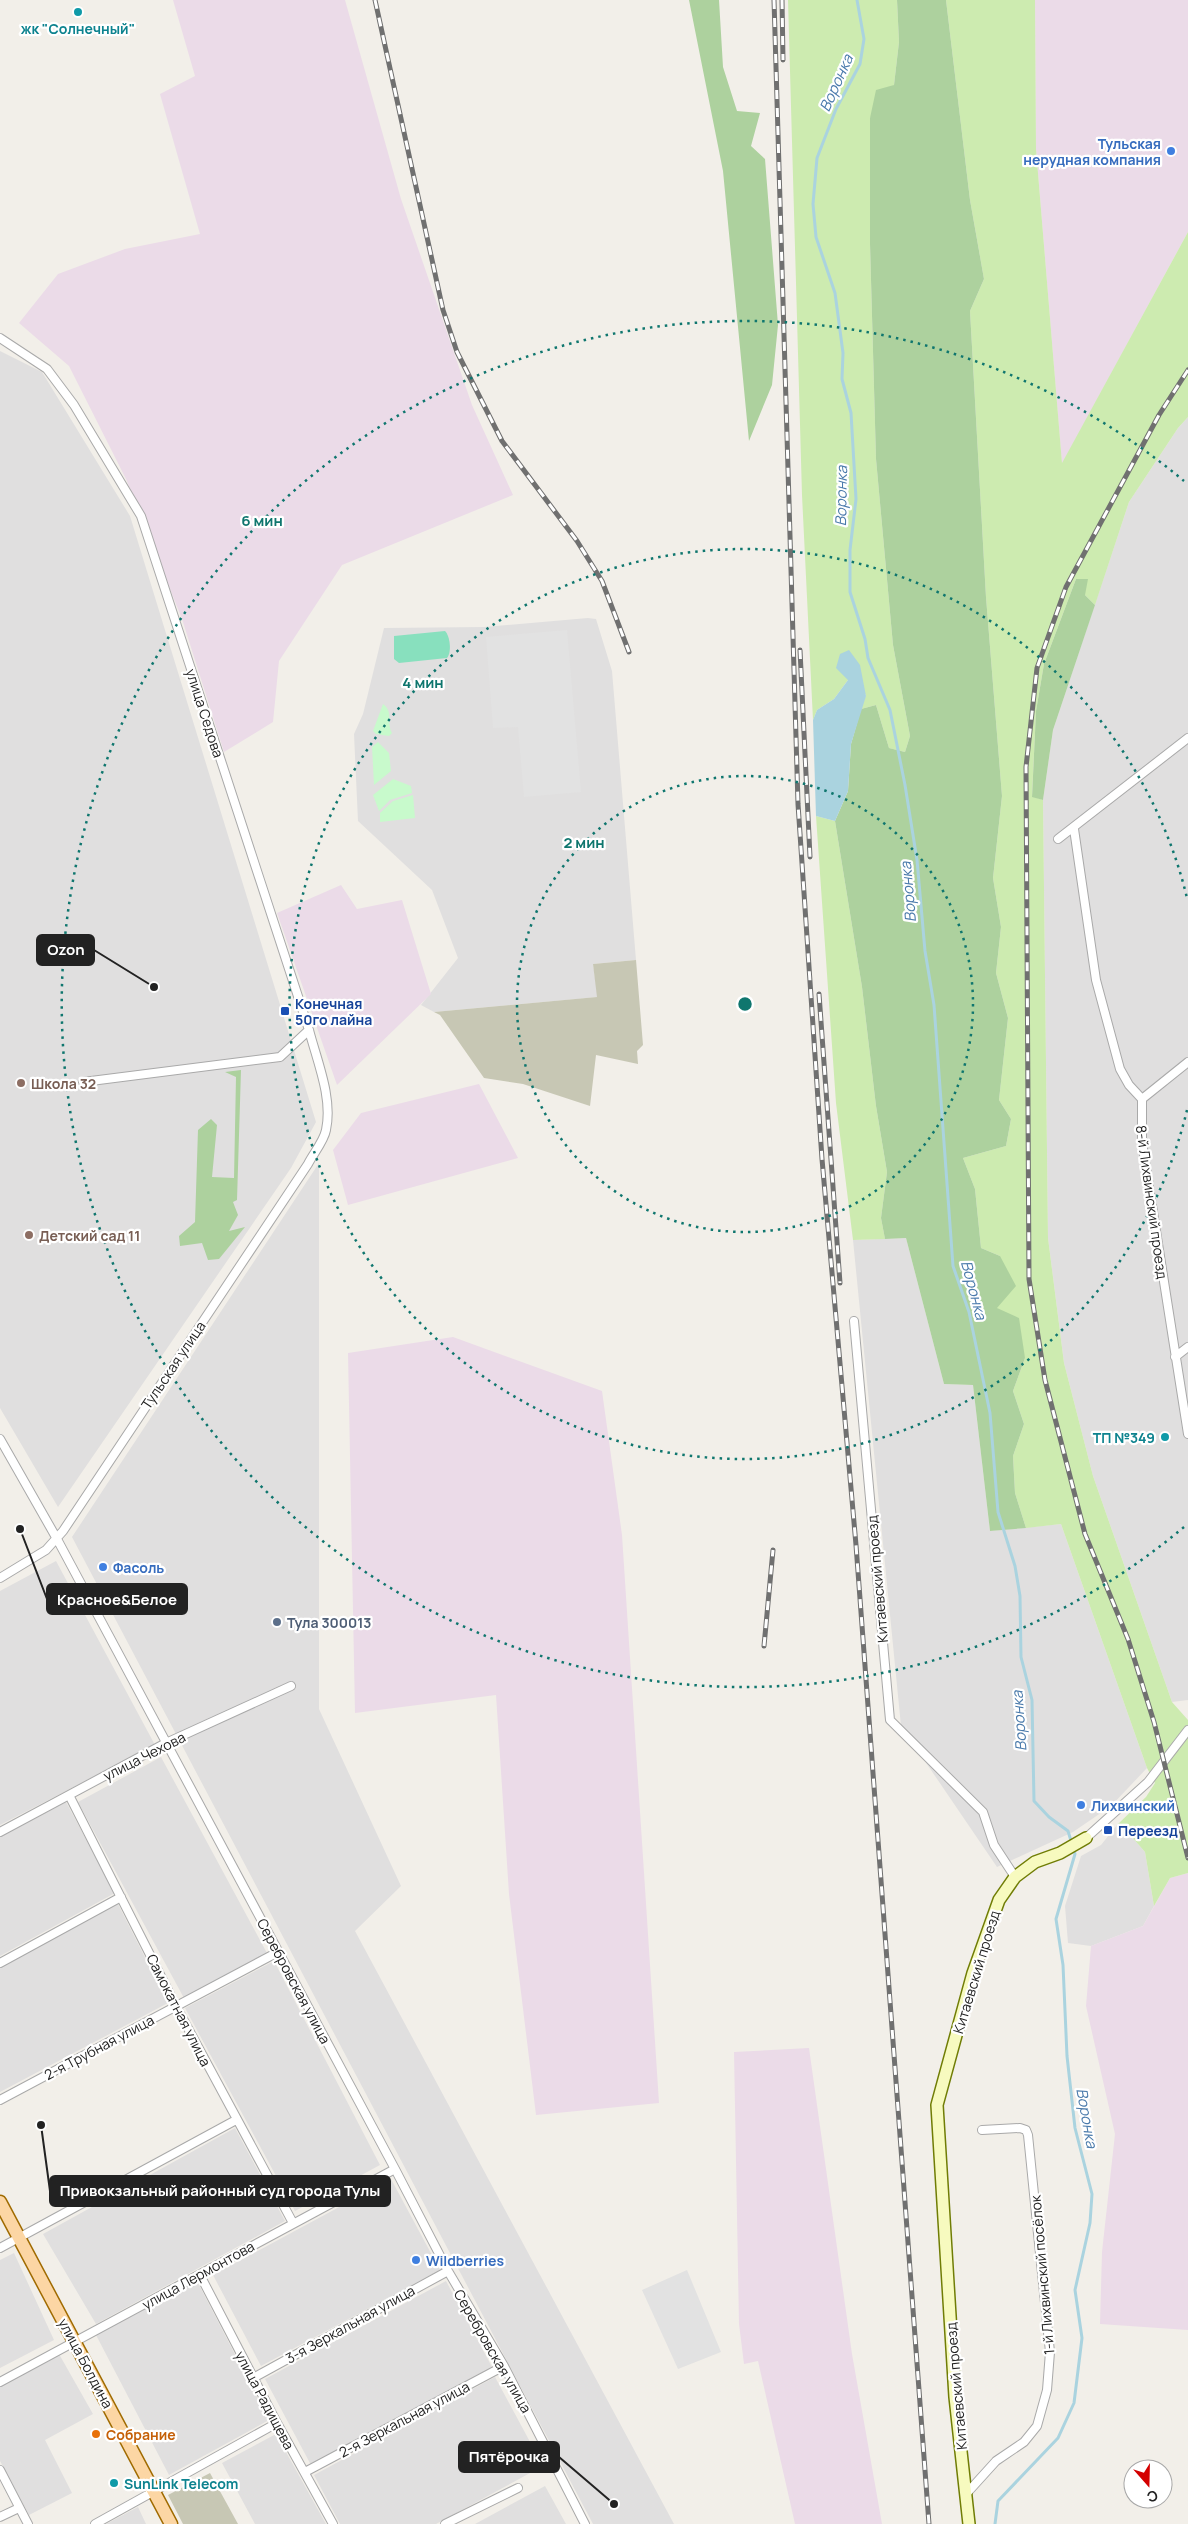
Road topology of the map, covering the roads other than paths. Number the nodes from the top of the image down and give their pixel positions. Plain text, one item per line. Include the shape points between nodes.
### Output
1 (0, 338) edge
2 (1188, 738) edge
3 (1074, 829) junction
4 (1058, 839) dead end
5 (309, 1030) junction
6 (1188, 1062) edge
7 (84, 1082) dead end
8 (1142, 1100) junction
9 (326, 1132) joint
10 (854, 1321) dead end
11 (1188, 1347) edge
12 (1175, 1357) junction
13 (1188, 1434) edge
14 (0, 1439) edge
15 (57, 1539) junction
16 (0, 1578) edge
17 (291, 1686) dead end
18 (1187, 1731) edge
19 (1188, 1741) edge
20 (166, 1743) junction
21 (69, 1795) junction
22 (0, 1832) edge
23 (1086, 1838) joint
24 (1015, 1877) junction
25 (121, 1898) junction
26 (278, 1952) junction
27 (0, 1963) edge
28 (176, 2006) junction
29 (0, 2100) edge
30 (236, 2120) junction
31 (982, 2130) dead end
32 (395, 2168) junction
33 (0, 2202) edge
34 (293, 2223) junction
35 (18, 2237) junction
36 (0, 2248) edge
37 (448, 2271) junction
38 (200, 2275) junction
39 (75, 2342) junction
40 (504, 2366) junction
41 (253, 2378) junction
42 (0, 2382) edge
43 (277, 2423) junction
44 (0, 2470) edge
45 (304, 2472) junction
46 (518, 2488) dead end
47 (154, 2491) junction
48 (966, 2493) junction
49 (19, 2508) junction
50 (0, 2517) edge
51 (455, 2522) edge
52 (28, 2524) edge
53 (95, 2524) edge
54 (171, 2524) edge
55 (333, 2524) edge
56 (445, 2524) edge
57 (585, 2524) edge
58 (970, 2524) edge

1 - 5 street, улица Седова via 47,369 74,405 141,516
2 - 3 street
3 - 4 street
3 - 8 street via 1096,980 1104,1012 1120,1069
5 - 7 street via 280,1057
5 - 9 street, улица Седова via 325,1093
6 - 8 street
8 - 12 street, 8-й Лихвинский проезд via 1142,1142
9 - 15 street, Тульская улица via 251,1251
10 - 24 street, Китаевский проезд via 890,1720 983,1812 994,1846
11 - 12 street
12 - 13 street, 8-й Лихвинский проезд
14 - 15 street, Серебровская улица
15 - 16 street, Тульская улица via 46,1550
15 - 20 street, Серебровская улица
17 - 20 street, улица Чехова
18 - 19 street
18 - 23 street via 1140,1791
20 - 21 street, улица Чехова
20 - 26 street, Серебровская улица
21 - 22 street, улица Чехова
21 - 25 street, Самокатная улица
23 - 24 street via 1060,1853 1035,1862
24 - 48 street, Китаевский проезд via 998,1900 988,1926 937,2105 955,2397
25 - 27 street
25 - 28 street, Самокатная улица
26 - 28 street, 2-я Трубная улица
26 - 32 street, Серебровская улица
28 - 29 street, 2-я Трубная улица
28 - 30 street, Самокатная улица
30 - 34 street, Самокатная улица
30 - 35 street
31 - 48 street, 1-й Лихвинский посёлок via 1020,2128 1028,2135 1050,2352 1047,2390 1038,2426 1024,2442 996,2461
32 - 34 street, улица Лермонтова
32 - 37 street, Серебровская улица
33 - 35 main road, улица Болдина
34 - 38 street, улица Лермонтова
35 - 36 street
35 - 39 main road, улица Болдина
37 - 40 street, Серебровская улица
37 - 41 street, 3-я Зеркальная улица
38 - 39 street, улица Лермонтова
38 - 41 street, улица Радищева
39 - 42 street, улица Лермонтова
39 - 47 main road, улица Болдина
40 - 45 street, 2-я Зеркальная улица
40 - 57 street, Серебровская улица
41 - 43 street, улица Радищева
43 - 45 street, улица Радищева
43 - 47 street
44 - 49 street
45 - 55 street, улица Радищева
46 - 51 street
47 - 53 street
47 - 54 main road, улица Болдина
48 - 58 street, Китаевский проезд
49 - 50 street
49 - 52 street
51 - 56 street

